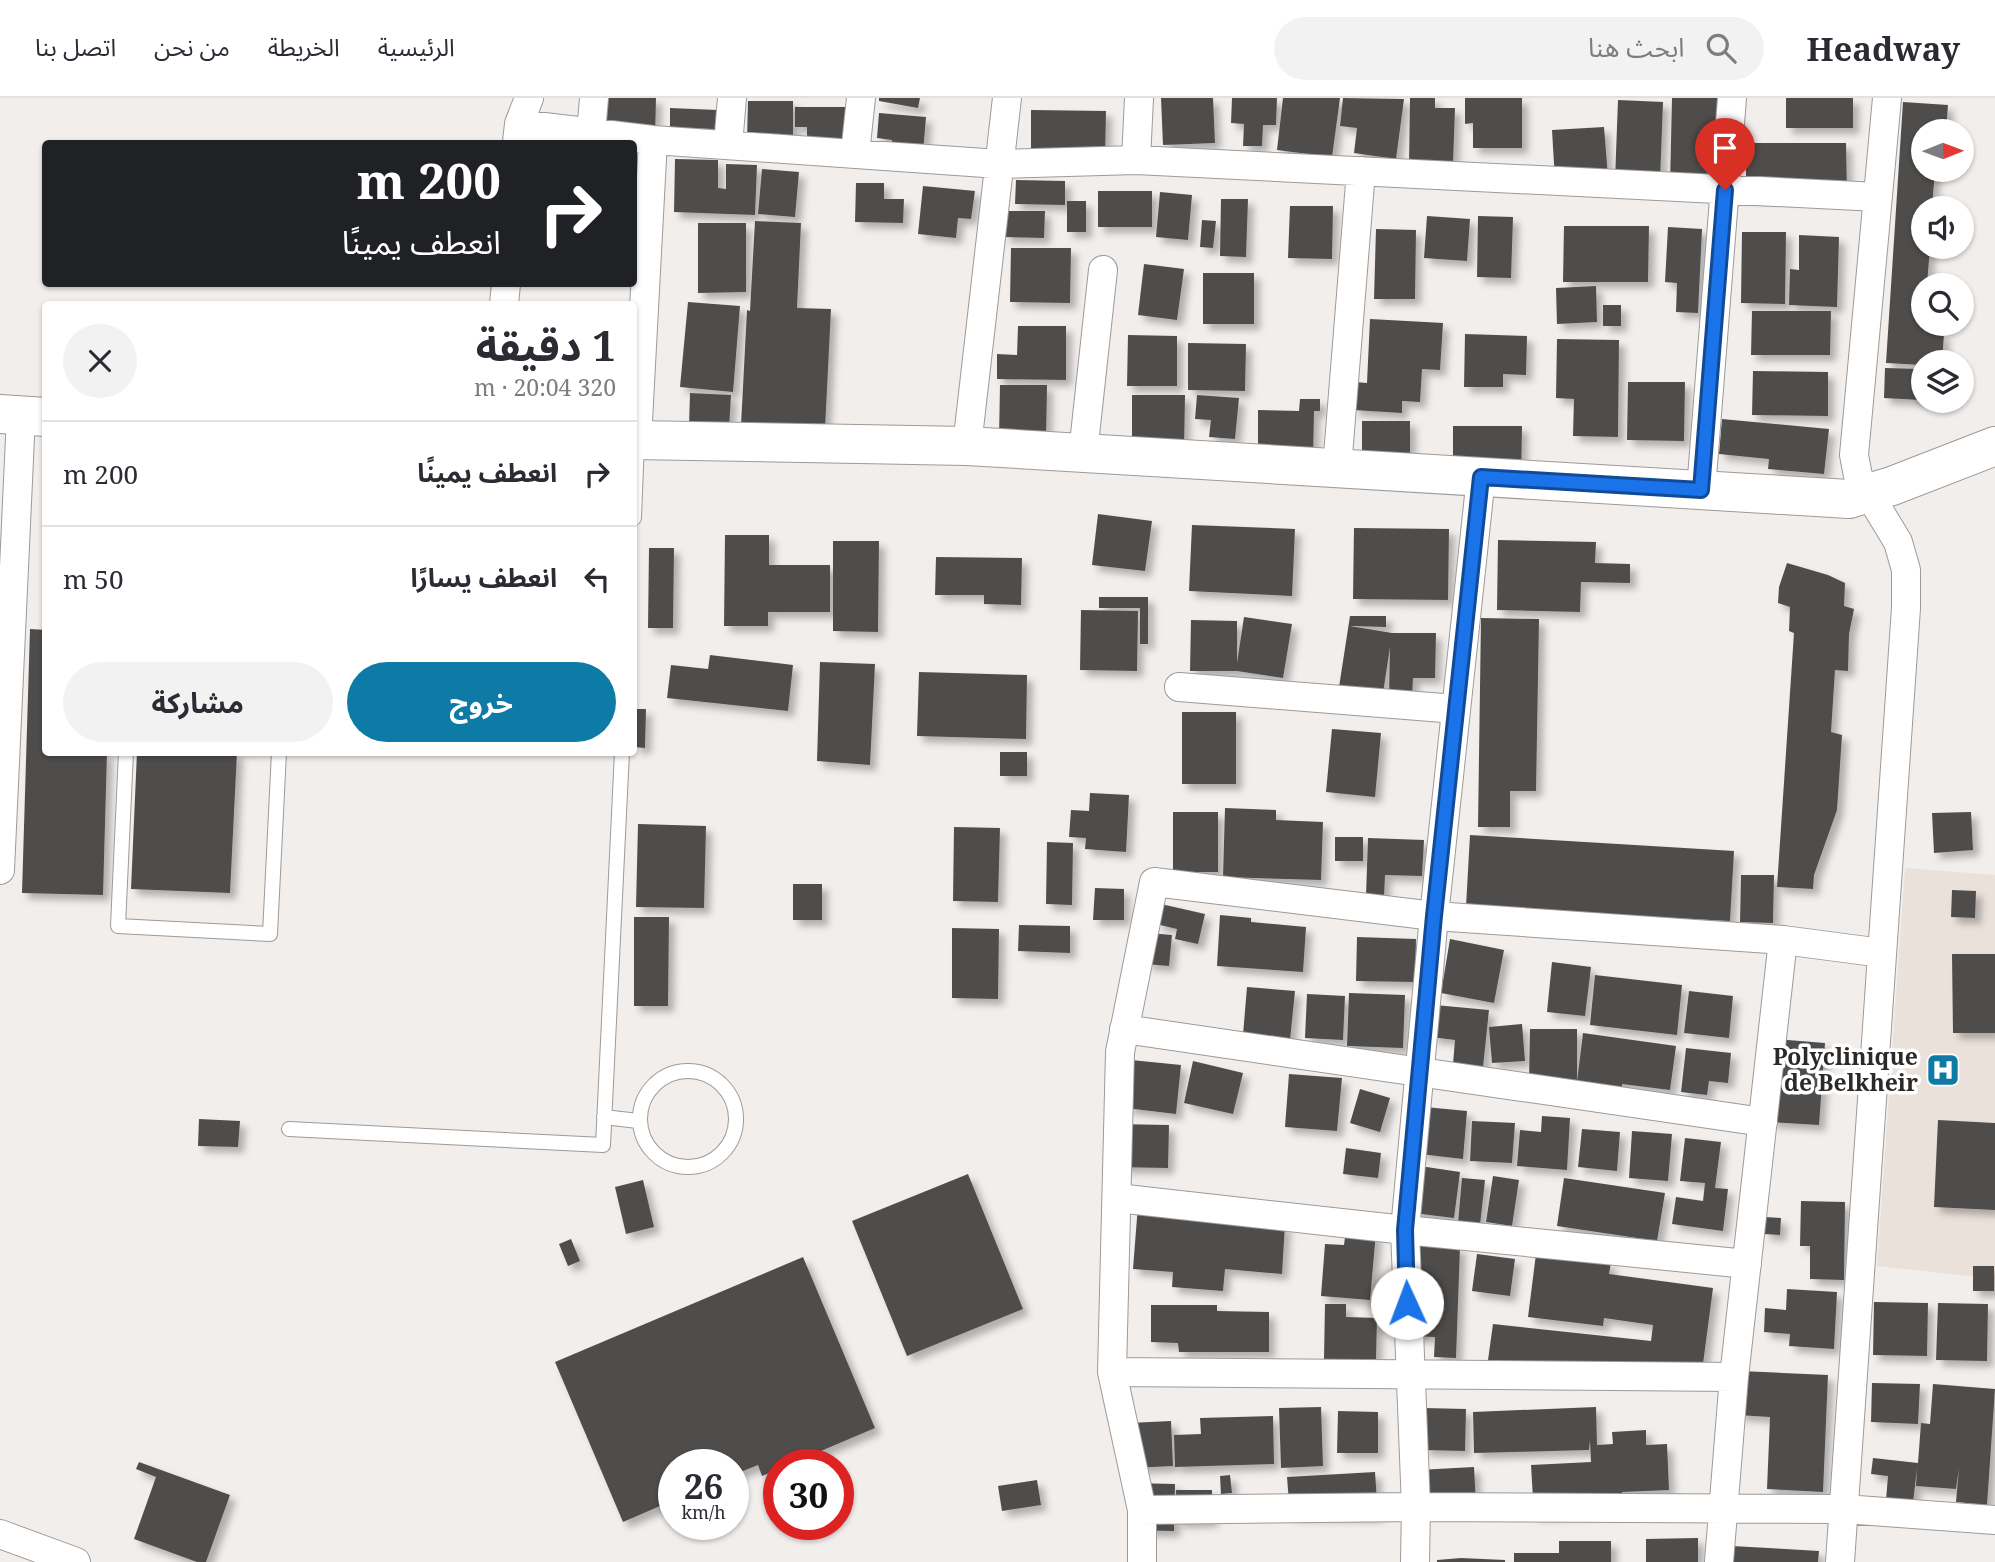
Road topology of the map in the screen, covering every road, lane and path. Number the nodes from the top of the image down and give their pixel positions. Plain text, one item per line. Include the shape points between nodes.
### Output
1 (529, 98) edge
2 (594, 98) edge
3 (732, 98) edge
4 (861, 98) edge
5 (1007, 98) edge
6 (1139, 98) edge
7 (1732, 98) edge
8 (1887, 98) edge
9 (518, 134) edge
10 (591, 134) junction
11 (653, 140) junction
12 (728, 145) junction
13 (855, 154) junction
14 (1136, 160) junction
15 (999, 164) junction
16 (1361, 171) junction
17 (1725, 190) junction
18 (1878, 197) junction
19 (1103, 270) dead end
20 (637, 407) edge
21 (22, 416) edge
22 (637, 440) edge
23 (967, 446) junction
24 (1995, 446) edge
25 (1083, 453) junction
26 (1337, 468) junction
27 (1481, 477) junction
28 (1701, 490) junction
29 (1869, 493) junction
30 (1179, 687) dead end
31 (1456, 709) junction
32 (126, 756) edge
33 (279, 756) edge
34 (622, 756) edge
35 (0, 870) edge
36 (1434, 916) junction
37 (1783, 940) junction
38 (1882, 954) junction
39 (1125, 1029) junction
40 (1419, 1073) junction
41 (604, 1117) junction
42 (638, 1121) junction
43 (1763, 1122) junction
44 (289, 1129) dead end
45 (1117, 1198) junction
46 (1405, 1230) junction
47 (1747, 1264) junction
48 (1112, 1372) junction
49 (1409, 1374) junction
50 (1734, 1377) junction
51 (1416, 1507) junction
52 (1723, 1509) junction
53 (1844, 1509) junction
54 (1142, 1510) junction
55 (1995, 1520) edge
56 (0, 1534) edge
57 (76, 1562) edge
58 (1142, 1562) edge
59 (1415, 1562) edge
60 (1718, 1562) edge
61 (1840, 1562) edge

1 - 9 street
2 - 10 street
3 - 12 street
4 - 13 street
5 - 15 street
6 - 14 street
7 - 17 street
8 - 18 street
9 - 10 street
10 - 11 street
11 - 12 street
11 - 20 street
12 - 13 street
13 - 15 street
14 - 15 street
14 - 16 street
15 - 23 street
16 - 17 street
16 - 26 street
17 - 18 street
17 - 28 street
18 - 29 street via 1854,455 1858,476
19 - 25 street
21 - 35 street
22 - 23 street
23 - 25 street
24 - 29 street
25 - 26 street
26 - 27 street
27 - 28 street
27 - 31 street
28 - 29 street via 1849,499
29 - 38 street via 1898,542 1906,570
30 - 31 street
31 - 36 street
32 - 33 lane via 118,926 270,933
34 - 41 lane
36 - 37 street
36 - 39 street via 1154,882
36 - 40 street
37 - 38 street
37 - 43 street
38 - 53 street
39 - 40 street
39 - 45 street via 1120,1052
40 - 43 street
40 - 46 street
41 - 42 lane
41 - 44 lane via 603,1145
42 - 42 lane via 649,1150 674,1167 684,1167 705,1166 729,1147 738,1118 727,1088 702,1071 692,1071 671,1072 647,1091
43 - 47 street
45 - 46 street
45 - 48 street
46 - 47 street
46 - 49 street
47 - 50 street
48 - 49 street
48 - 54 street
49 - 50 street
49 - 51 street
50 - 52 street
51 - 52 street
51 - 54 street
51 - 59 street
52 - 53 street
52 - 60 street
53 - 55 street
53 - 61 street
54 - 58 street
56 - 57 street

